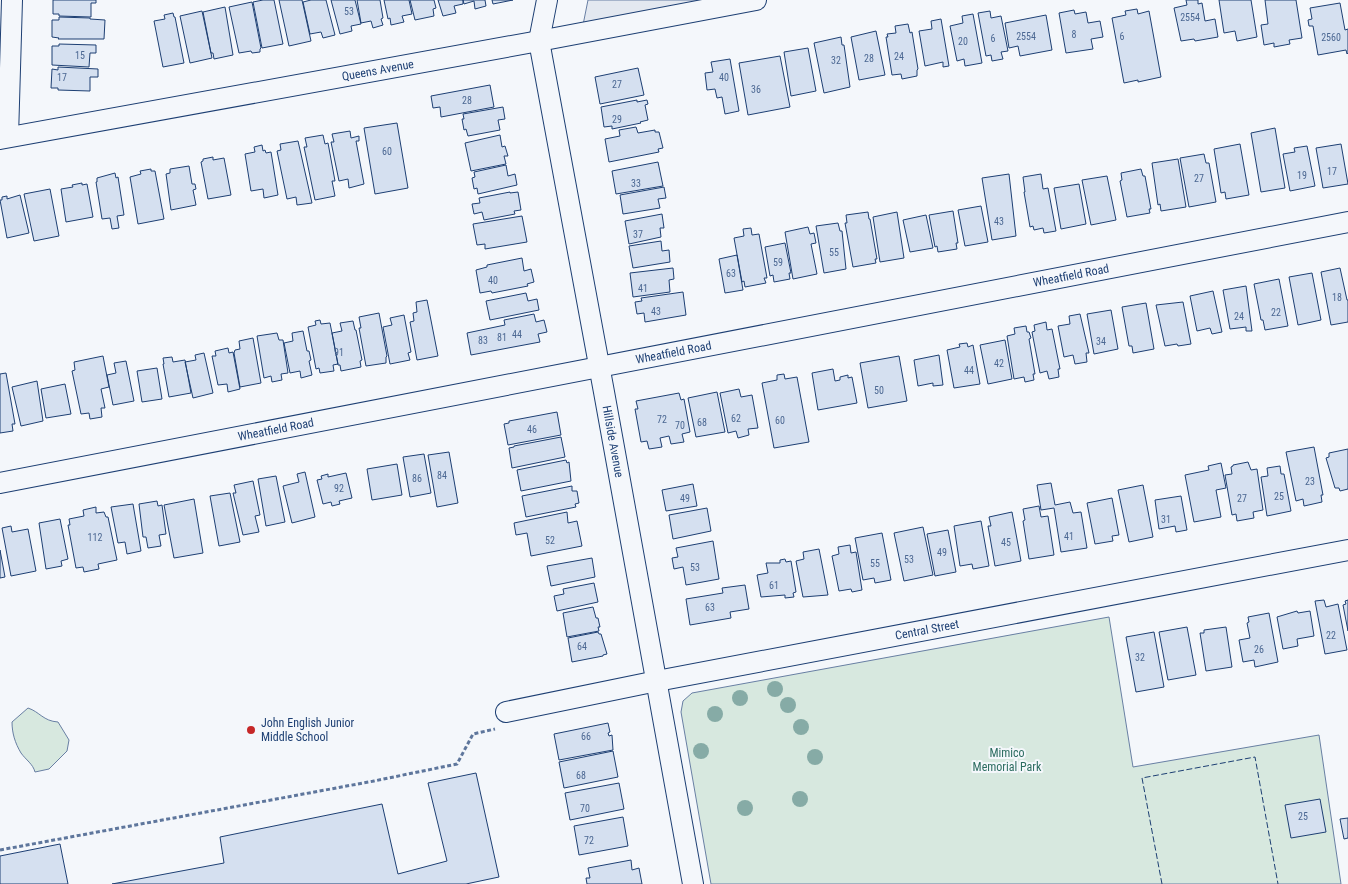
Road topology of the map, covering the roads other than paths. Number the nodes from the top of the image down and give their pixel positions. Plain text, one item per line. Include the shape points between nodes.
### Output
1 (12, 0) edge
2 (547, 0) edge
3 (756, 0) edge
4 (538, 41) junction
5 (4, 138) edge
6 (1348, 222) edge
7 (600, 367) junction
8 (0, 483) edge
9 (1348, 550) edge
10 (657, 681) junction
11 (506, 712) road end
12 (693, 884) edge

1 - 5 street
2 - 4 street, Hillside Avenue
3 - 4 street, Queens Avenue
4 - 5 street, Queens Avenue
4 - 7 street, Hillside Avenue
6 - 7 street, Wheatfield Road
7 - 8 street, Wheatfield Road
7 - 10 street, Hillside Avenue
9 - 10 street, Central Street
10 - 11 street, Central Street
10 - 12 street, Hillside Avenue

